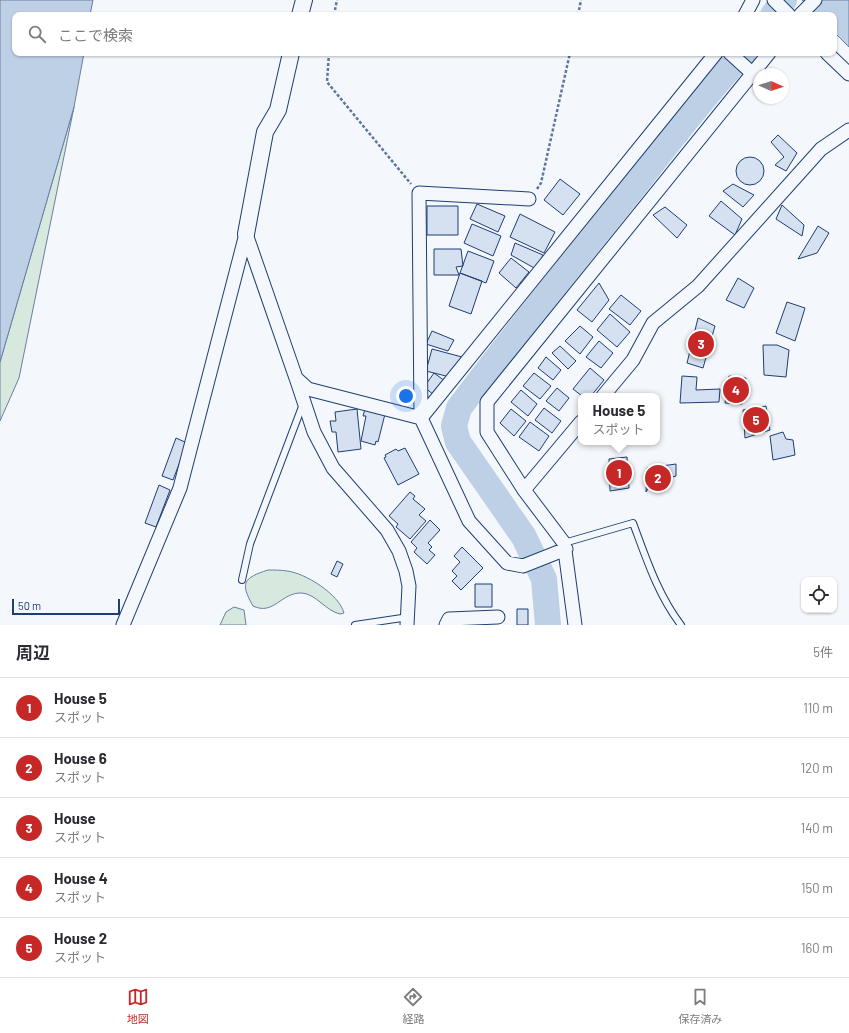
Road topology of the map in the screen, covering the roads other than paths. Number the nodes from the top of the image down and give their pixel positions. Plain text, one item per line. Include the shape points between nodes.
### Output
1 (304, 0) edge
2 (753, 0) edge
3 (774, 0) edge
4 (815, 0) edge
5 (301, 12) edge
6 (747, 12) edge
7 (792, 12) edge
8 (801, 12) edge
9 (290, 56) edge
10 (714, 56) edge
11 (733, 56) edge
12 (767, 56) edge
13 (830, 56) edge
14 (758, 68) edge
15 (753, 73) edge
16 (849, 74) edge
17 (753, 75) edge
18 (849, 130) edge
19 (529, 199) road end
20 (246, 234) junction
21 (296, 378) junction
22 (606, 393) edge
23 (304, 403) junction
24 (421, 418) junction
25 (578, 426) edge
26 (524, 490) junction
27 (565, 546) junction
28 (242, 580) dead end
29 (498, 617) dead end
30 (411, 624) edge
31 (123, 625) edge
32 (355, 625) edge
33 (446, 625) edge
34 (575, 625) edge
35 (681, 625) edge

1 - 5 street
2 - 6 street
3 - 7 street
4 - 8 street
9 - 20 street via 278,110 265,132
10 - 24 street
11 - 15 street
12 - 14 street
13 - 16 street
17 - 26 street via 487,402 487,432
18 - 22 street via 821,149 698,286 652,323 633,360
19 - 24 street via 419,193
20 - 21 street
20 - 31 street via 180,488
21 - 23 street
21 - 24 street via 308,389
23 - 28 lane via 250,544
23 - 30 street via 314,432 333,468 387,530 399,551 409,586
24 - 27 street via 469,521 506,563 523,566
25 - 26 street
26 - 27 street
27 - 34 street
27 - 35 lane via 633,523 648,564 672,613
29 - 33 street via 449,619
30 - 32 lane via 402,618

